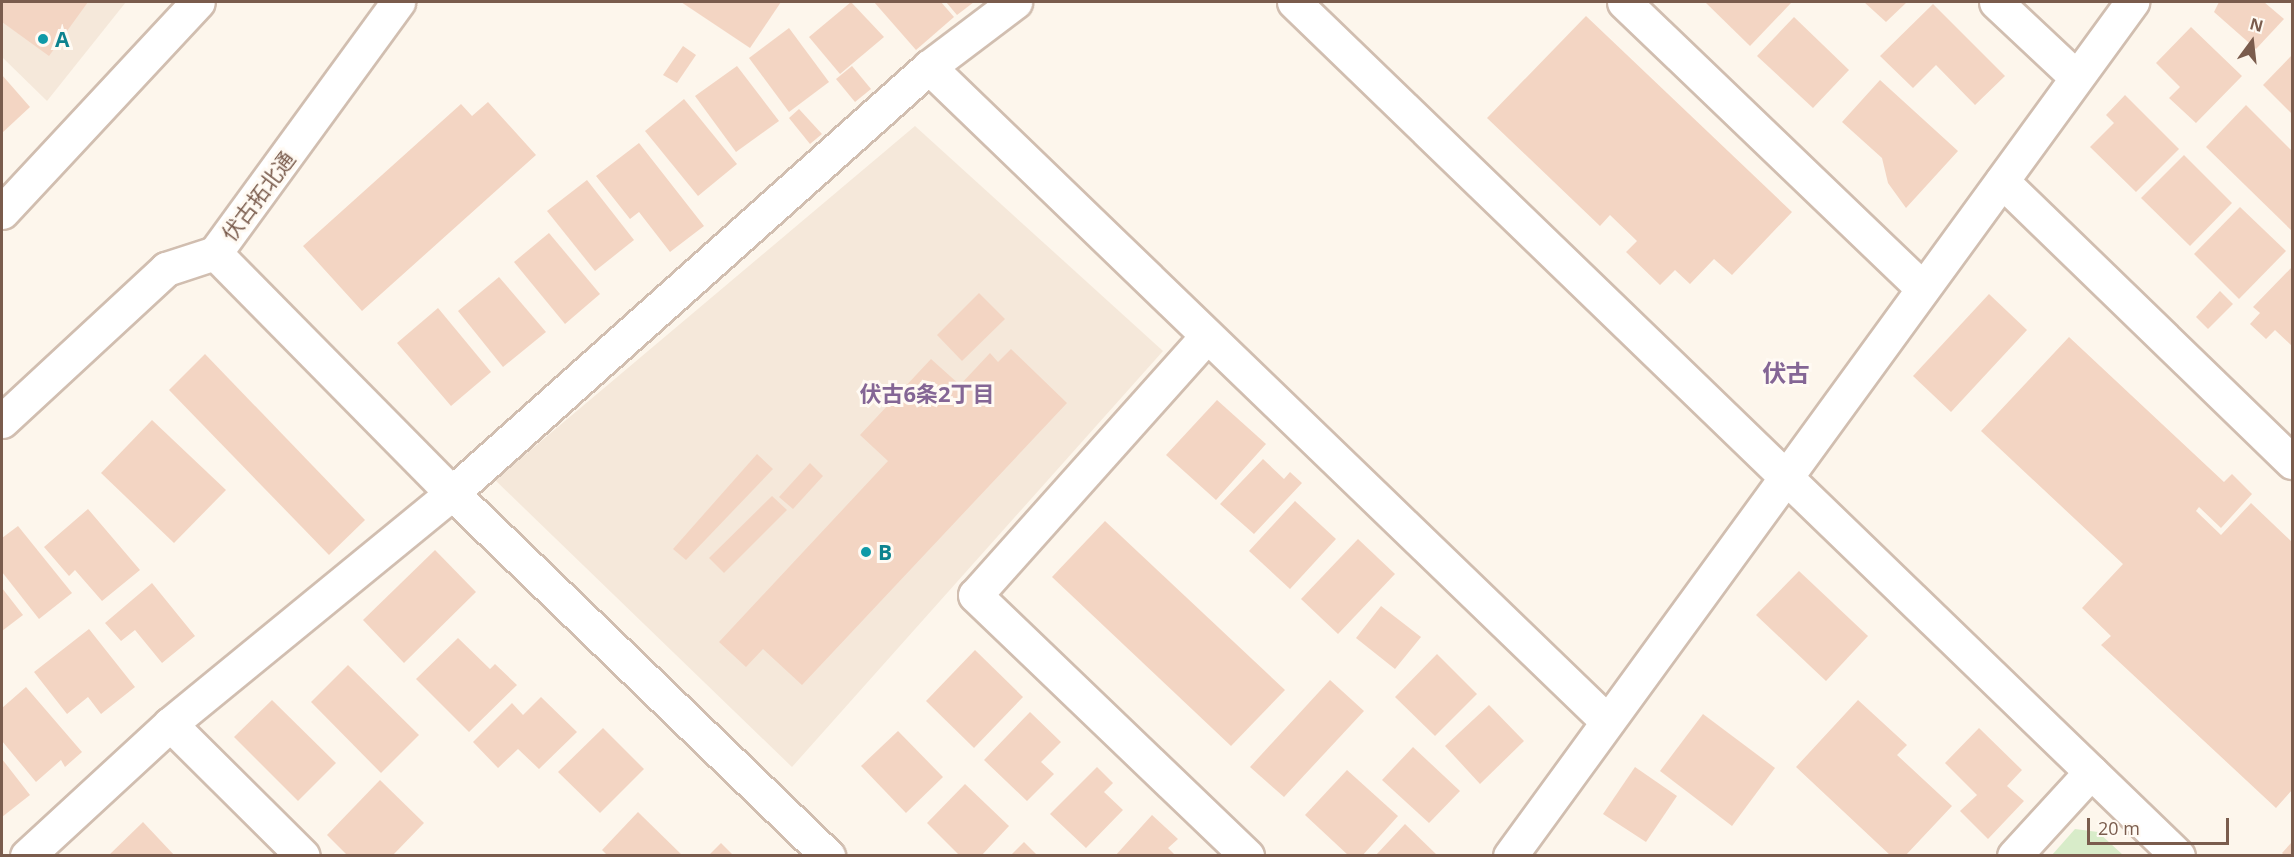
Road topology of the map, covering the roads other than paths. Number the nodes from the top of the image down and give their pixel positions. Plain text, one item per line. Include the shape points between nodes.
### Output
1 (198, 2) edge
2 (398, 2) edge
3 (1015, 2) edge
4 (1624, 2) edge
5 (1996, 2) edge
6 (2132, 2) edge
7 (1304, 4) edge
8 (929, 67) junction
9 (2076, 77) junction
10 (2002, 181) junction
11 (2, 212) edge
12 (215, 253) junction
13 (1923, 289) junction
14 (1206, 337) junction
15 (2, 421) edge
16 (2292, 462) edge
17 (1787, 476) junction
18 (452, 492) junction
19 (1607, 721) junction
20 (170, 724) junction
21 (2091, 772) junction
22 (27, 855) edge
23 (303, 855) edge
24 (828, 855) edge
25 (1247, 855) edge
26 (1510, 855) edge
27 (2014, 855) edge
28 (2178, 855) edge

1 - 11 street
2 - 12 street, 伏古拓北通
3 - 8 street
4 - 13 street
5 - 9 street
6 - 9 street
7 - 17 street
8 - 14 street
8 - 18 street
9 - 10 street
10 - 13 street
10 - 16 street
12 - 15 street, 伏古拓北通 via 166,269
12 - 18 street
13 - 17 street
14 - 19 street
14 - 25 street via 975,595
17 - 19 street
17 - 21 street
18 - 20 street
18 - 24 street
19 - 26 street
20 - 22 street
20 - 23 street
21 - 27 street
21 - 28 street

